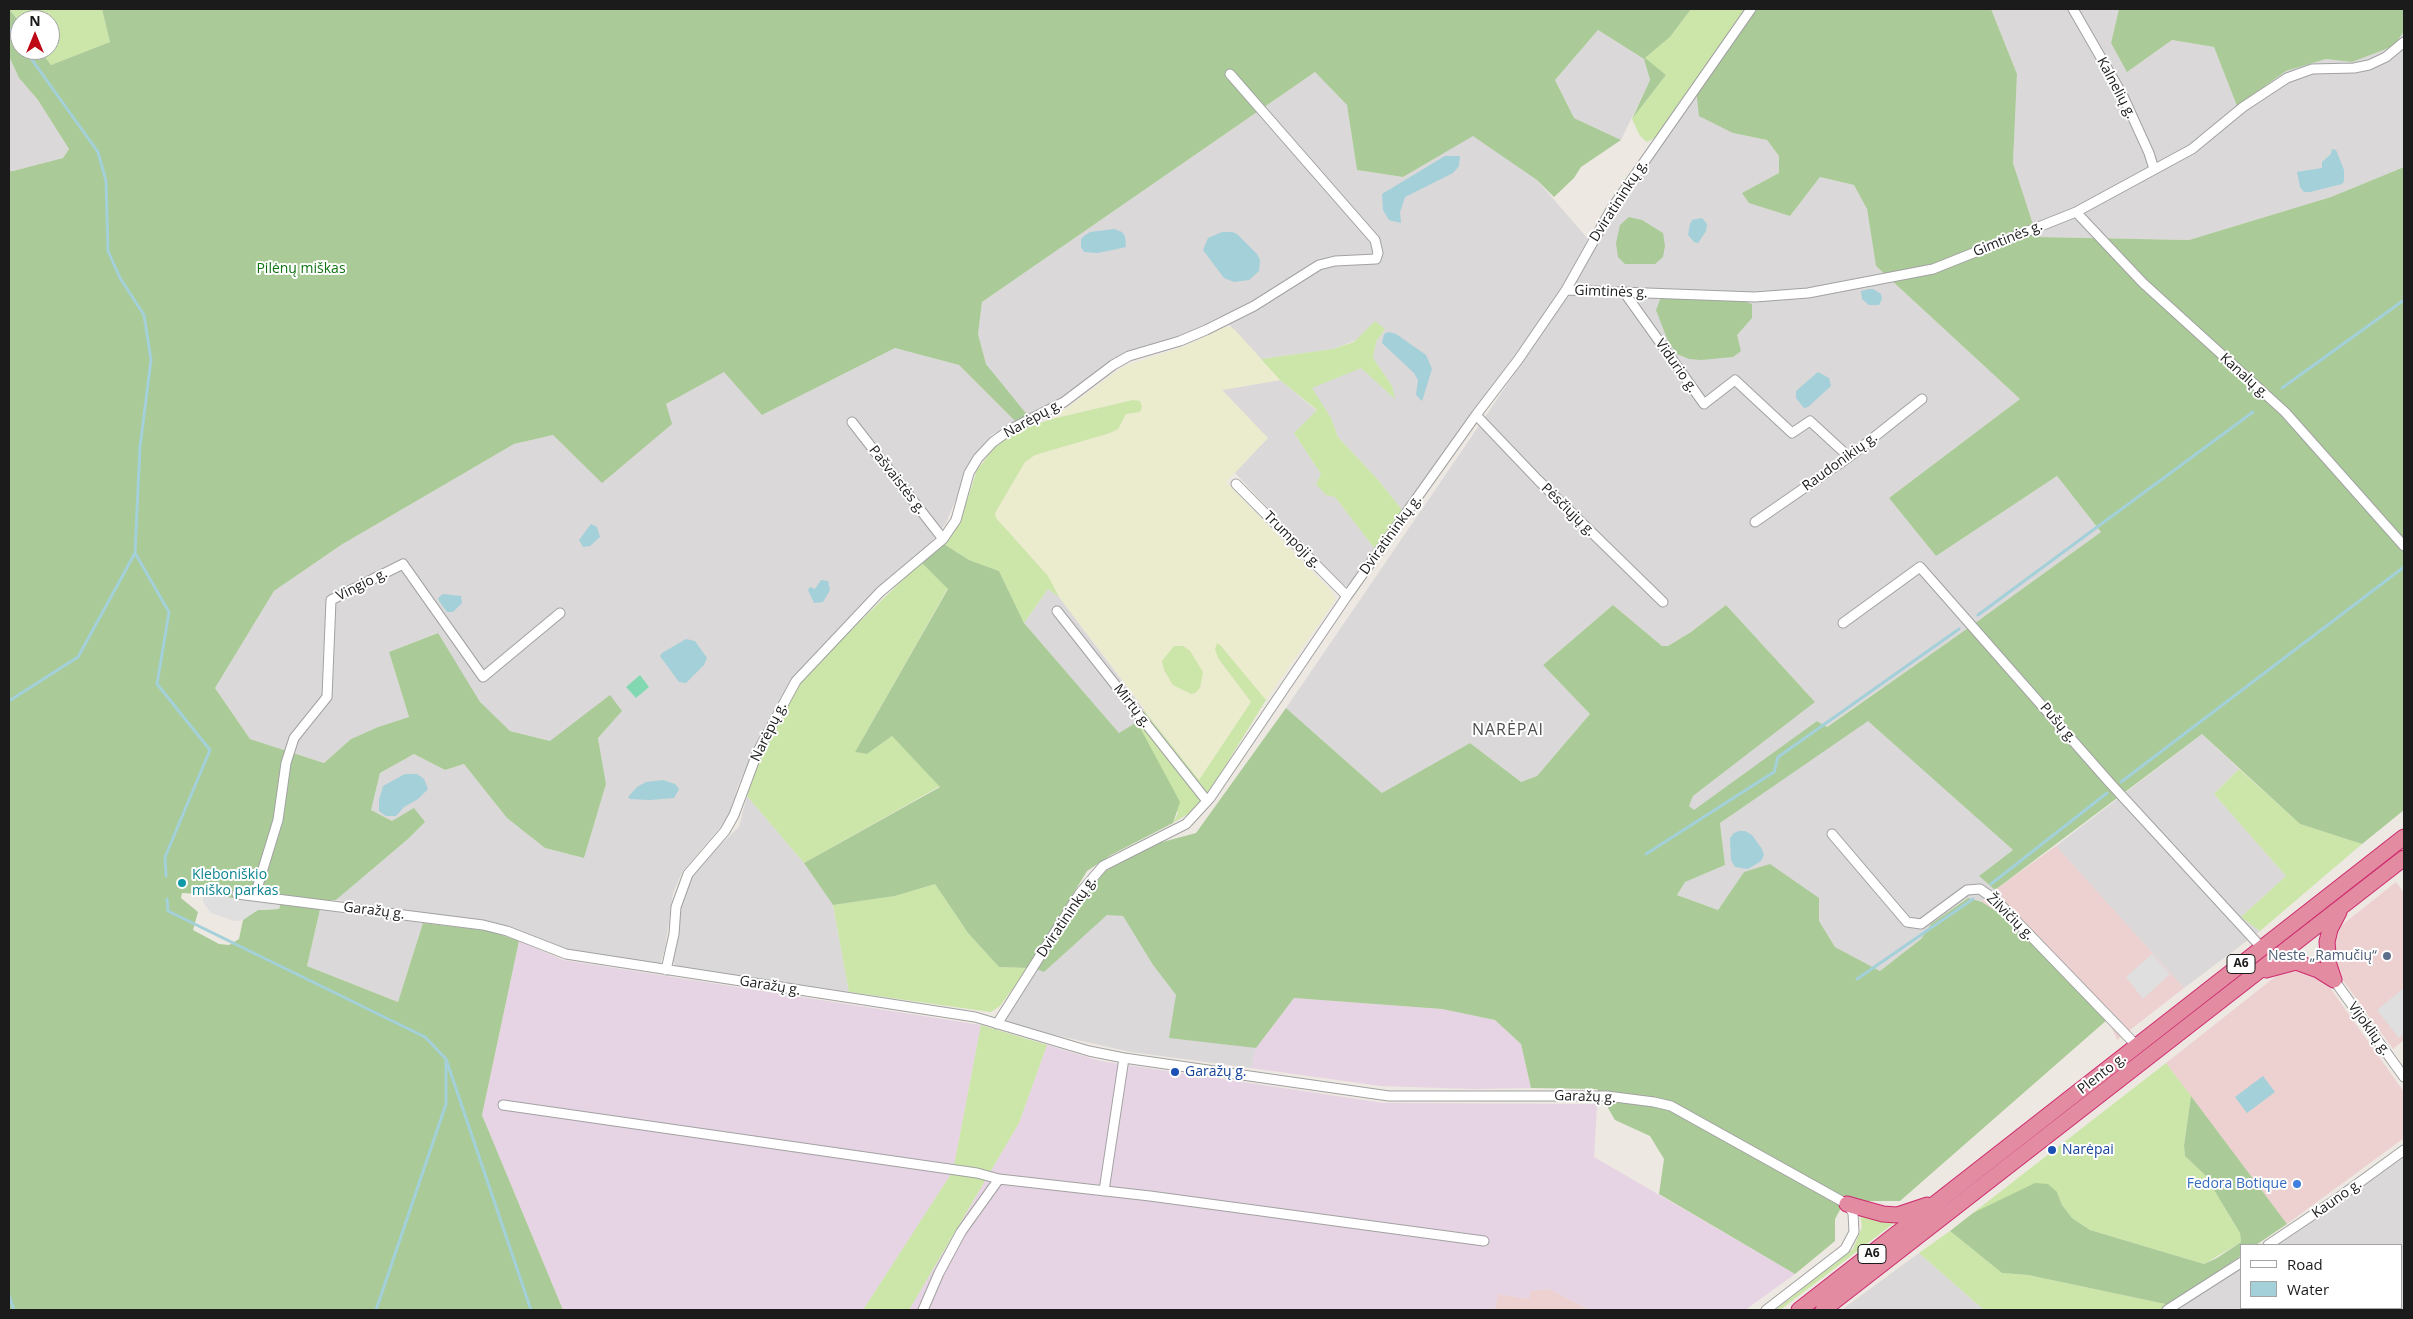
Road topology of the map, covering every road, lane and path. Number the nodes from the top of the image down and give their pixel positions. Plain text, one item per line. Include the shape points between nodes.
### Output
1 (1751, 9) edge
2 (2072, 9) edge
3 (2404, 42) edge
4 (1230, 74) dead end
5 (2154, 169) junction
6 (2076, 212) junction
7 (1566, 290) junction
8 (1624, 292) junction
9 (1922, 399) dead end
10 (1476, 415) junction
11 (852, 422) dead end
12 (1849, 457) junction
13 (1236, 484) dead end
14 (1755, 522) dead end
15 (943, 539) junction
16 (2404, 546) edge
17 (1347, 596) junction
18 (1663, 602) dead end
19 (1058, 611) dead end
20 (560, 613) dead end
21 (1843, 623) dead end
22 (1207, 801) junction
23 (1832, 834) dead end
24 (2404, 836) edge
25 (2404, 858) edge
26 (237, 894) dead end
27 (255, 895) junction
28 (2342, 907) junction
29 (2262, 948) junction
30 (666, 970) junction
31 (2258, 972) junction
32 (2334, 980) junction
33 (997, 1024) junction
34 (2137, 1046) junction
35 (1124, 1058) junction
36 (2404, 1077) edge
37 (503, 1105) dead end
38 (2404, 1150) edge
39 (999, 1179) junction
40 (1104, 1191) junction
41 (1945, 1198) junction
42 (1847, 1204) junction
43 (1484, 1241) dead end
44 (2269, 1244) edge
45 (2240, 1263) edge
46 (924, 1310) edge
47 (1766, 1310) edge
48 (1799, 1310) edge
49 (1823, 1310) edge
50 (2167, 1310) edge

1 - 7 street, Dviratininkų g. via 1612,208
2 - 5 street, Kalnelių g. via 2123,96
3 - 5 street, Gimtinės g. via 2386,58 2369,65 2312,69 2287,78 2243,107 2192,149
4 - 15 street, Narėpų g. via 1375,240 1376,258 1319,265 1254,306 1206,330 1129,356 1064,402 1011,429 978,458 969,473 956,520
5 - 6 street, Gimtinės g.
6 - 8 street, Gimtinės g. via 1933,269 1808,293 1755,297
6 - 16 street, Kanalų g. via 2143,283 2285,412
7 - 8 street, Gimtinės g.
7 - 10 street, Dviratininkų g.
8 - 12 street, Vidurio g. via 1704,404 1735,380 1792,433 1810,421
9 - 12 street, Raudonikių g.
10 - 17 street, Dviratininkų g.
10 - 18 street, Pėsčiųjų g.
11 - 15 street, Pašvaistės g.
12 - 14 street, Raudonikių g.
13 - 17 street, Trumpoji g.
15 - 30 street, Narėpų g. via 880,592 796,681 758,751 734,815 725,831 688,874 676,907
17 - 22 street, Dviratininkų g.
19 - 22 street, Mirtų g.
20 - 27 street, Vingio g. via 483,677 403,564 331,600 327,697 294,738 286,763 278,820
21 - 29 street, Pušų g. via 1920,567 2110,783
22 - 33 street, Dviratininkų g. via 1186,824 1103,866 1080,893
23 - 34 street, Žilvičių g. via 1907,922 1922,924 1967,890 1980,889 1997,901
24 - 29 highway, Plento g. / A6
25 - 28 highway, Plento g. / A6
26 - 27 street, Garažų g.
27 - 30 street, Garažų g. via 483,925 566,954
28 - 31 highway, Plento g. / A6
28 - 32 highway via 2327,942
29 - 34 highway, Plento g. / A6
30 - 33 street, Garažų g. via 975,1017
31 - 32 highway via 2296,962
31 - 49 highway, Plento g. / A6
32 - 36 street, Vijoklių g.
33 - 35 street, Garažų g. via 1088,1051
34 - 41 highway, Plento g. / A6
35 - 40 street
35 - 42 street, Garažų g. via 1389,1096 1607,1096 1654,1102 1671,1106
37 - 39 street via 977,1173
38 - 44 street, Kauno g.
39 - 40 street
39 - 46 street via 961,1232
40 - 43 street
41 - 42 highway via 1897,1215
41 - 48 highway, Plento g. / A6
42 - 47 street via 1853,1213 1854,1227 1849,1244
45 - 50 street

